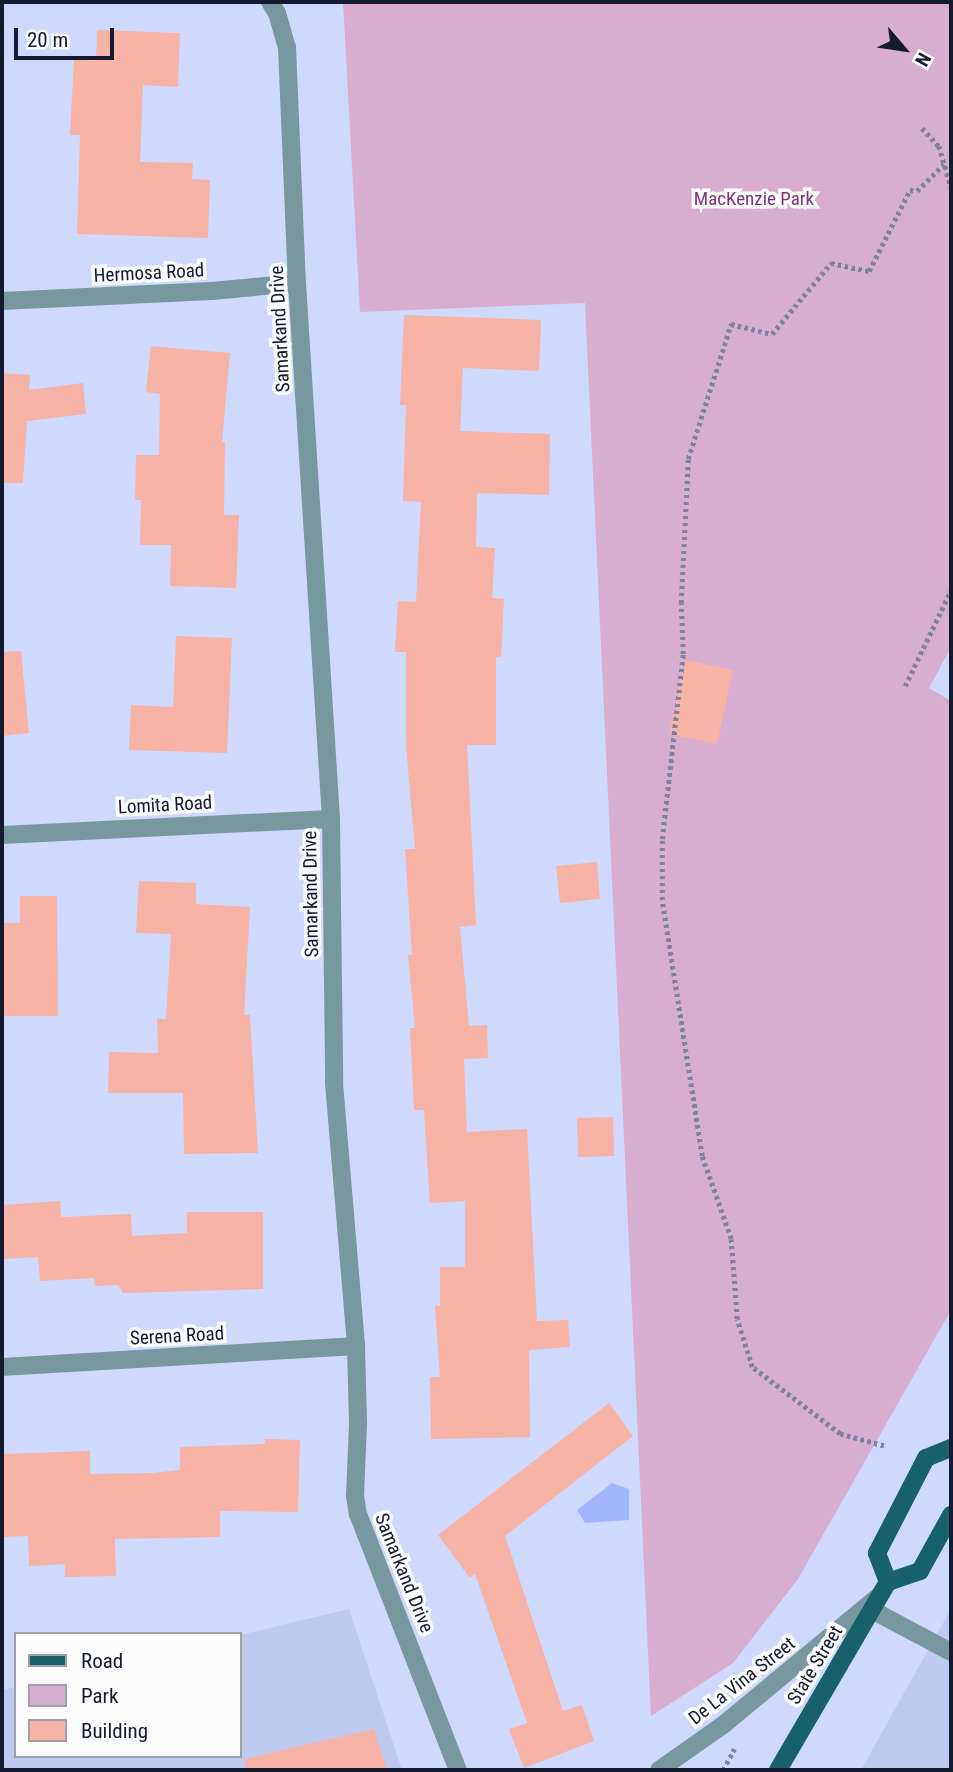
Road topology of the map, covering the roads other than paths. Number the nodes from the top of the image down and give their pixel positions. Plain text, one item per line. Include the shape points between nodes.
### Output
1 (270, 2) edge
2 (297, 283) junction
3 (2, 301) edge
4 (331, 819) junction
5 (2, 835) edge
6 (356, 1346) junction
7 (2, 1367) edge
8 (951, 1448) edge
9 (951, 1516) edge
10 (880, 1596) junction
11 (950, 1647) edge
12 (458, 1770) edge
13 (659, 1770) edge
14 (778, 1770) edge

1 - 2 street, Samarkand Drive via 287,47
2 - 3 street, Hermosa Road
2 - 4 street, Samarkand Drive
4 - 5 street, Lomita Road
4 - 6 street, Samarkand Drive via 334,1083
6 - 7 street, Serena Road
6 - 12 street, Samarkand Drive via 358,1514
8 - 10 main road via 926,1458 877,1553
9 - 10 main road via 920,1571
10 - 11 street
10 - 13 street, De La Vina Street via 723,1725
10 - 14 main road, State Street

